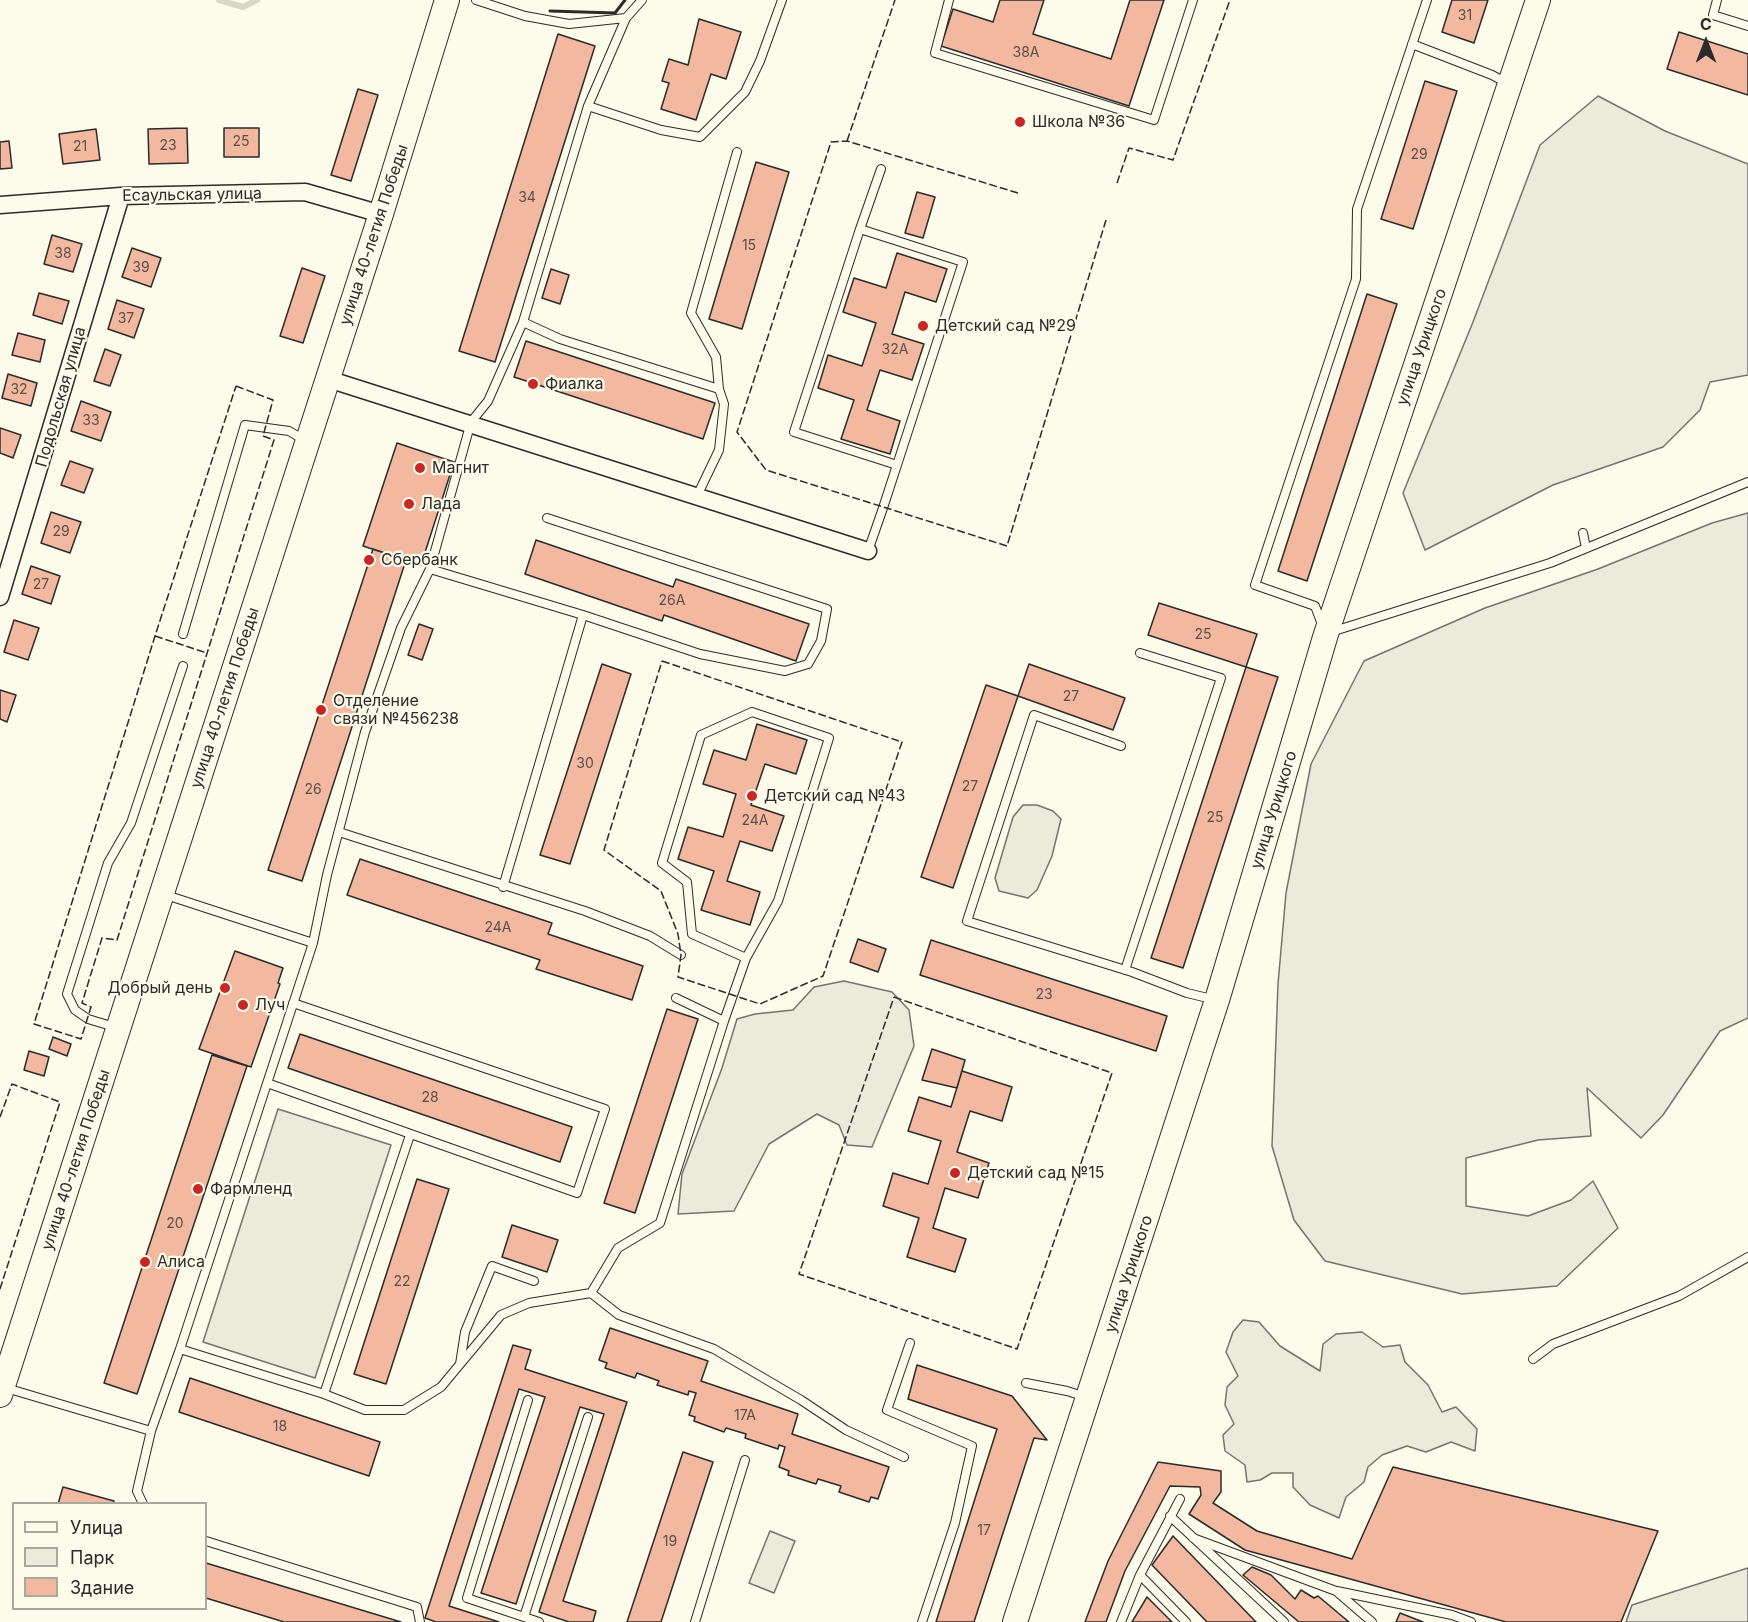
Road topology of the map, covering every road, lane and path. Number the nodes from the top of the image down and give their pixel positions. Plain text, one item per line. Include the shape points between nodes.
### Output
1 (447, 0) edge
2 (476, 0) edge
3 (642, 0) edge
4 (782, 0) edge
5 (949, 0) edge
6 (1193, 0) edge
7 (1427, 0) edge
8 (1538, 0) edge
9 (1717, 0) edge
10 (626, 18) junction
11 (1748, 26) edge
12 (1412, 44) junction
13 (1510, 85) junction
14 (588, 106) junction
15 (737, 152) dead end
16 (881, 169) dead end
17 (121, 196) junction
18 (0, 205) edge
19 (381, 214) junction
20 (860, 229) junction
21 (523, 322) junction
22 (328, 378) junction
23 (718, 390) junction
24 (471, 422) junction
25 (307, 441) junction
26 (897, 465) junction
27 (1748, 482) edge
28 (697, 496) junction
29 (547, 518) dead end
30 (1583, 532) dead end
31 (1586, 548) junction
32 (868, 551) joint
33 (430, 569) junction
34 (0, 597) edge
35 (583, 615) junction
36 (183, 634) dead end
37 (1326, 634) junction
38 (1140, 653) dead end
39 (183, 666) dead end
40 (1121, 746) dead end
41 (339, 832) junction
42 (503, 887) junction
43 (162, 894) junction
44 (313, 943) junction
45 (681, 955) dead end
46 (746, 958) junction
47 (1125, 970) junction
48 (676, 998) dead end
49 (1217, 1000) junction
50 (293, 1004) junction
51 (724, 1021) junction
52 (118, 1028) junction
53 (267, 1083) junction
54 (410, 1135) junction
55 (1748, 1257) edge
56 (534, 1281) dead end
57 (591, 1293) junction
58 (910, 1343) dead end
59 (180, 1349) junction
60 (1533, 1359) dead end
61 (459, 1364) junction
62 (1026, 1383) dead end
63 (1, 1391) edge
64 (324, 1394) junction
65 (1089, 1398) junction
66 (528, 1400) dead end
67 (588, 1417) dead end
68 (151, 1431) junction
69 (904, 1457) dead end
70 (745, 1460) dead end
71 (1180, 1498) dead end
72 (142, 1502) edge
73 (1170, 1516) junction
74 (1193, 1538) junction
75 (207, 1541) edge
76 (1140, 1575) junction
77 (1336, 1591) junction
78 (524, 1617) junction
79 (420, 1622) edge
80 (537, 1622) edge
81 (694, 1622) edge
82 (922, 1622) edge
83 (1014, 1622) edge
84 (1121, 1622) edge
85 (1186, 1622) edge
86 (1284, 1622) edge
87 (1372, 1622) edge
88 (1471, 1622) edge

1 - 19 street, улица 40-летия Победы
2 - 10 lane via 525,16 569,24
3 - 10 lane
4 - 14 lane via 745,92 700,137 661,130
5 - 6 lane via 935,52 1154,120
7 - 12 lane
8 - 13 street, улица Урицкого
9 - 11 lane via 1713,15
10 - 14 lane
12 - 13 lane
12 - 37 lane via 1357,209 1356,279 1255,585 1315,606
13 - 37 street, улица Урицкого
14 - 21 lane
15 - 23 lane via 690,313 716,357
16 - 20 lane
17 - 18 street, Есаульская улица
17 - 19 street, Есаульская улица via 305,192
17 - 34 street, Подольская улица
19 - 22 street, улица 40-летия Победы
20 - 26 lane via 963,262
20 - 26 lane via 794,432
21 - 23 lane via 560,339
21 - 24 lane via 488,401
22 - 24 street
22 - 25 street, улица 40-летия Победы
23 - 28 lane via 724,404 718,450
24 - 28 street
24 - 33 lane
25 - 36 lane via 289,431 245,425
25 - 43 street, улица 40-летия Победы
26 - 32 lane
27 - 31 lane
28 - 32 street
29 - 35 lane via 827,609 821,641 808,664 785,671 699,654
30 - 31 lane
31 - 37 lane
33 - 35 lane
33 - 41 lane via 400,628
35 - 42 lane
37 - 49 street, улица Урицкого
38 - 47 lane via 1221,678
39 - 52 lane via 131,823 108,863 67,994 75,1010 88,1019
40 - 47 lane via 1034,716 967,921
41 - 42 lane
41 - 44 lane
42 - 45 lane via 607,919 650,936
43 - 44 lane
43 - 52 street, улица 40-летия Победы
44 - 50 lane
46 - 46 lane via 693,934 687,882 662,863 701,735 752,712 829,738 778,901
46 - 51 lane
47 - 49 lane
48 - 51 lane
49 - 65 street, улица Урицкого
50 - 53 lane
50 - 54 lane via 605,1110 577,1193
51 - 57 lane via 660,1223 618,1248
52 - 63 street, улица 40-летия Победы
53 - 54 lane
53 - 59 lane
54 - 64 lane
55 - 60 lane via 1679,1296 1553,1344
56 - 61 lane via 492,1266 465,1332
57 - 61 lane via 529,1303 501,1315
57 - 69 lane via 619,1315 714,1349 846,1430
58 - 82 lane via 887,1410 972,1446 955,1523
59 - 64 lane
59 - 68 lane
61 - 64 lane via 441,1387 404,1410 365,1410
62 - 65 lane
63 - 68 lane
65 - 83 street, улица Урицкого
66 - 78 lane via 467,1598
67 - 78 lane
68 - 72 lane via 137,1491
70 - 81 lane
71 - 73 lane
73 - 74 lane
73 - 76 lane
74 - 77 lane
74 - 86 lane
75 - 79 lane via 417,1607
76 - 84 lane
76 - 85 lane
77 - 87 lane
77 - 88 lane
78 - 80 lane

